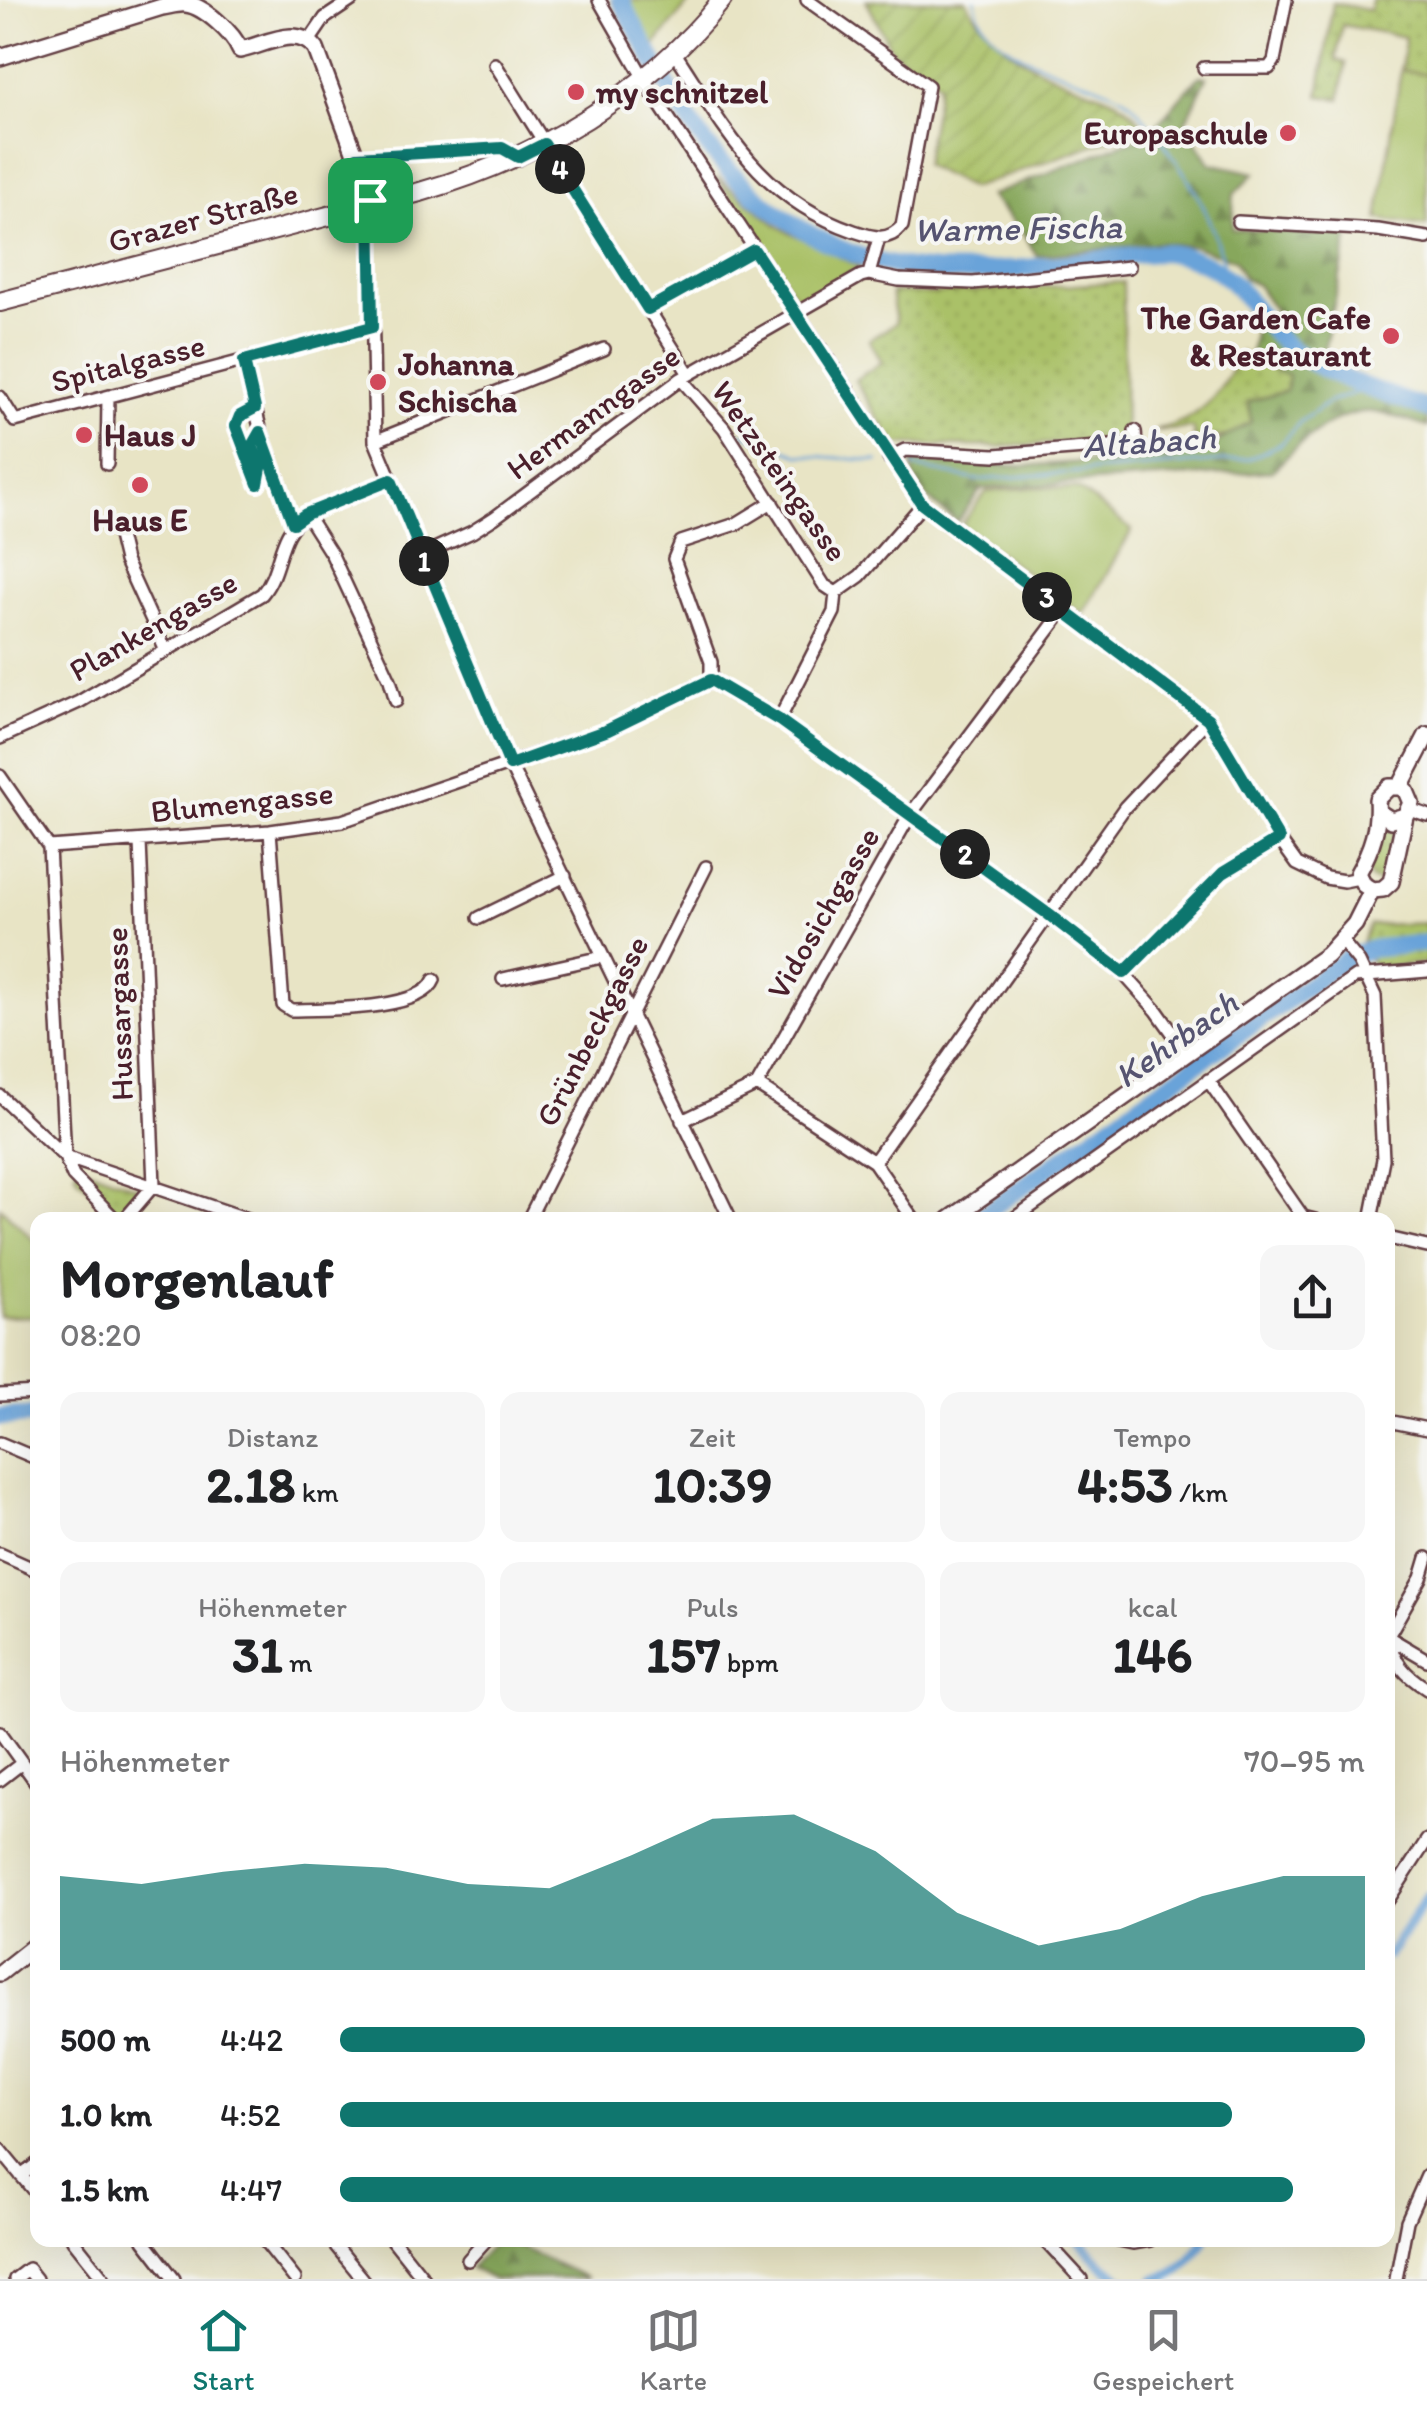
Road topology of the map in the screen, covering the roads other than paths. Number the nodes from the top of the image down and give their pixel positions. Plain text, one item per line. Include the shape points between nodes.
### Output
1 (352, 0) edge
2 (599, 0) edge
3 (708, 0) edge
4 (722, 0) edge
5 (807, 0) edge
6 (1286, 0) edge
7 (310, 40) junction
8 (0, 57) edge
9 (663, 60) junction
10 (496, 64) dead end
11 (1204, 68) dead end
12 (544, 144) junction
13 (357, 157) junction
14 (518, 157) junction
15 (370, 203) junction
16 (1238, 222) dead end
17 (1427, 238) edge
18 (877, 244) junction
19 (754, 250) junction
20 (1129, 268) dead end
21 (870, 270) junction
22 (0, 302) edge
23 (648, 309) junction
24 (796, 313) junction
25 (372, 327) junction
26 (604, 349) dead end
27 (244, 361) junction
28 (685, 377) junction
29 (0, 397) edge
30 (108, 397) junction
31 (255, 408) junction
32 (1136, 431) dead end
33 (260, 432) junction
34 (375, 441) junction
35 (890, 458) junction
36 (107, 464) dead end
37 (391, 480) junction
38 (772, 502) junction
39 (922, 504) junction
40 (306, 514) junction
41 (293, 523) junction
42 (119, 536) dead end
43 (421, 555) junction
44 (836, 593) junction
45 (1064, 610) junction
46 (166, 651) junction
47 (711, 680) junction
48 (396, 701) dead end
49 (1208, 719) junction
50 (779, 720) junction
51 (1427, 736) edge
52 (0, 738) edge
53 (510, 765) junction
54 (0, 776) edge
55 (1400, 788) junction
56 (1380, 812) junction
57 (1407, 813) junction
58 (910, 814) junction
59 (1427, 814) edge
60 (270, 830) junction
61 (1279, 839) junction
62 (140, 842) junction
63 (49, 847) junction
64 (706, 868) dead end
65 (564, 876) junction
66 (1359, 878) junction
67 (1372, 890) junction
68 (1048, 914) junction
69 (479, 918) dead end
70 (1346, 945) junction
71 (602, 958) junction
72 (1427, 971) edge
73 (1124, 973) junction
74 (1365, 975) junction
75 (503, 979) dead end
76 (434, 980) dead end
77 (630, 1016) junction
78 (1187, 1053) junction
79 (1208, 1080) junction
80 (757, 1085) junction
81 (0, 1096) edge
82 (682, 1121) junction
83 (65, 1156) junction
84 (874, 1162) junction
85 (154, 1185) junction
86 (111, 1212) edge
87 (128, 1212) edge
88 (229, 1212) edge
89 (532, 1212) edge
90 (727, 1212) edge
91 (908, 1212) edge
92 (960, 1212) edge
93 (1034, 1212) edge
94 (1301, 1212) edge
95 (1372, 1212) edge
96 (1395, 1240) edge
97 (1427, 1247) edge
98 (30, 1393) edge
99 (0, 1394) edge
100 (1395, 1422) edge
101 (1427, 1429) edge
102 (0, 1443) edge
103 (30, 1456) edge
104 (0, 1554) edge
105 (1427, 1558) edge
106 (30, 1567) edge
107 (1395, 1624) edge
108 (1395, 1641) edge
109 (1395, 1660) edge
110 (1427, 1660) edge
111 (1427, 1689) edge
112 (0, 1732) edge
113 (22, 1763) junction
114 (30, 1774) edge
115 (0, 1780) edge
116 (1427, 1840) edge
117 (1395, 1889) edge
118 (30, 1949) edge
119 (0, 1973) edge
120 (0, 2150) edge
121 (30, 2169) edge
122 (21, 2176) junction
123 (1427, 2176) edge
124 (30, 2187) edge
125 (79, 2247) edge
126 (149, 2247) edge
127 (270, 2247) edge
128 (337, 2247) edge
129 (399, 2247) edge
130 (480, 2247) edge
131 (1051, 2247) edge
132 (468, 2260) dead end
133 (32, 2274) edge
134 (15, 2279) edge
135 (104, 2279) edge
136 (174, 2279) edge
137 (296, 2279) edge
138 (364, 2279) edge
139 (424, 2279) edge
140 (1080, 2279) edge
141 (1396, 2279) edge

1 - 7 street via 325,18
2 - 9 street
3 - 9 main road, Grazer Straße
4 - 9 main road, Grazer Straße via 690,41
5 - 18 street via 928,86 902,226
6 - 11 street via 1269,68
7 - 8 street via 294,36 240,50 230,32 184,4
7 - 13 street
9 - 12 main road, Grazer Straße
9 - 18 street via 766,178 815,213
9 - 19 street
10 - 12 street, Wetzsteingasse
12 - 14 main road, Grazer Straße
12 - 23 street, Wetzsteingasse
13 - 14 street via 502,148
13 - 15 street
14 - 15 main road, Grazer Straße
15 - 22 main road, Grazer Straße
15 - 25 street
16 - 17 street
18 - 21 street
19 - 23 street
19 - 24 street
20 - 21 street via 973,283 899,280
21 - 24 street, Hermanngasse
23 - 28 street, Wetzsteingasse
24 - 28 street, Hermanngasse
24 - 35 street
25 - 27 street, Spitalgasse
25 - 34 street
26 - 34 street
27 - 30 street, Spitalgasse
27 - 31 street
28 - 38 street, Wetzsteingasse
28 - 43 street, Hermanngasse via 472,532
29 - 30 street, Spitalgasse via 16,421
30 - 36 street
31 - 33 street
31 - 33 street via 236,426 258,484 261,468 252,446
32 - 35 street via 1136,444 995,455 905,450
33 - 41 street
34 - 37 street
35 - 39 street
37 - 40 street
37 - 43 street
38 - 44 street, Wetzsteingasse
38 - 47 street via 736,524 681,542 674,559 711,662
39 - 44 street via 860,576
39 - 45 street
40 - 41 street
40 - 48 street via 332,554
41 - 46 street, Plankengasse via 262,594
42 - 46 street
43 - 53 street
44 - 50 street via 834,612
45 - 49 street
45 - 58 street, Vidosichgasse
46 - 52 street, Plankengasse via 80,702
47 - 50 street
47 - 53 street, Blumengasse via 608,730
49 - 61 street
49 - 68 street via 1125,807
50 - 58 street
51 - 55 street
53 - 60 street, Blumengasse via 342,821
53 - 65 street
54 - 63 street
55 - 56 street via 1379,794
55 - 57 street via 1409,796
56 - 57 street via 1392,820
56 - 66 street
57 - 59 street
57 - 67 street via 1391,882
58 - 68 street
58 - 80 street, Vidosichgasse
60 - 62 street, Blumengasse
60 - 76 street via 283,1005 291,1010 414,998
61 - 66 street via 1312,874 1344,882
61 - 73 street via 1223,873
62 - 63 street, Blumengasse
62 - 85 street, Hussargasse
63 - 83 street
64 - 77 street, Grünbeckgasse
65 - 69 street
65 - 71 street
66 - 67 street
67 - 70 street
68 - 73 street
68 - 84 street
70 - 74 street
70 - 78 street
71 - 75 street
71 - 77 street
72 - 74 street
73 - 78 street
74 - 79 street
74 - 95 street via 1375,996 1383,1159
77 - 82 street
77 - 89 street, Grünbeckgasse
78 - 92 street
79 - 93 street
79 - 94 street
80 - 82 street
80 - 84 street
81 - 83 street
82 - 90 street
83 - 85 street
83 - 86 street via 73,1176
84 - 91 street
85 - 87 street
85 - 88 street
96 - 97 street
98 - 99 street
100 - 101 street
102 - 103 street
104 - 106 street
105 - 107 street
108 - 110 street
109 - 111 street
112 - 113 street
113 - 114 street
113 - 115 street
116 - 117 street
118 - 119 street
120 - 122 street
121 - 122 street
122 - 124 street
123 - 141 street via 1408,2221
125 - 135 street
126 - 136 street
127 - 137 street
128 - 138 street
129 - 139 street
130 - 132 street
131 - 140 street
133 - 134 street

